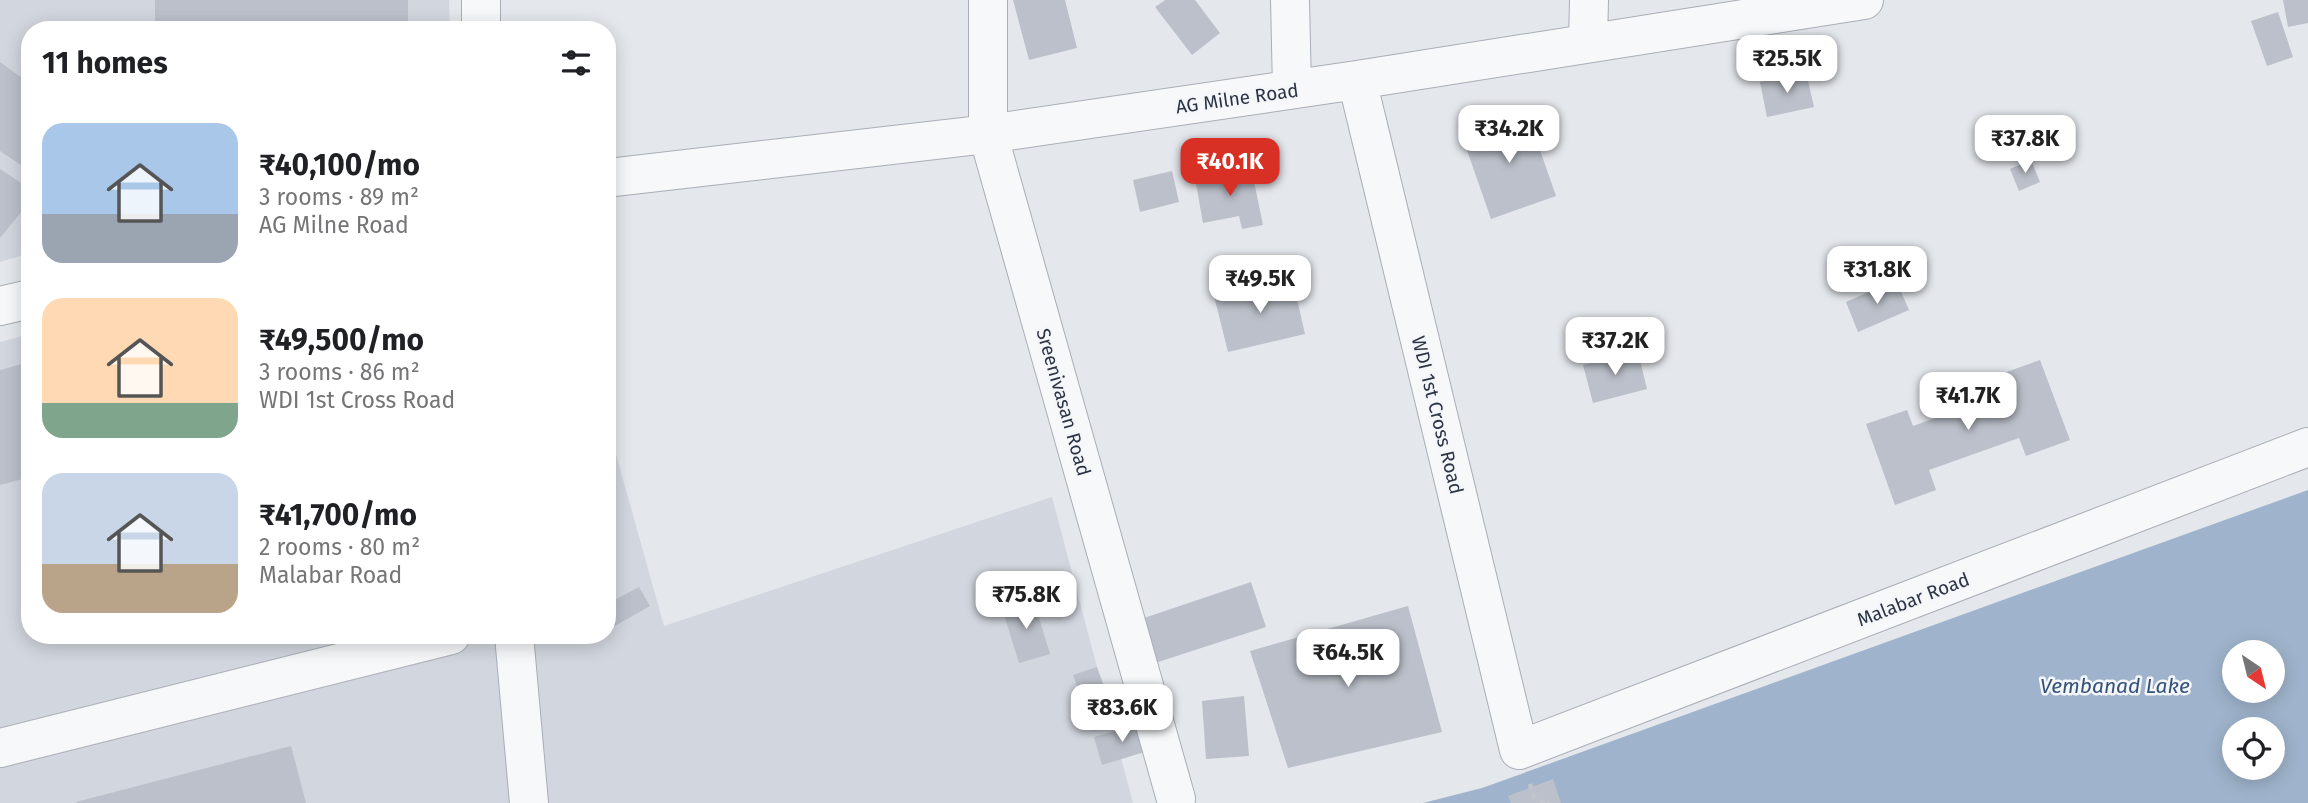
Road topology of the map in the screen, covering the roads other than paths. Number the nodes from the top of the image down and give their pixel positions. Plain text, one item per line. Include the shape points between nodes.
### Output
1 (481, 0) edge
2 (988, 0) edge
3 (1290, 0) edge
4 (1588, 0) edge
5 (1864, 0) edge
6 (481, 21) edge
7 (1588, 43) junction
8 (1357, 80) junction
9 (1292, 89) junction
10 (988, 134) junction
11 (616, 177) edge
12 (21, 301) edge
13 (0, 306) edge
14 (2308, 447) edge
15 (416, 644) edge
16 (515, 644) edge
17 (0, 748) edge
18 (1519, 751) joint
19 (1176, 799) dead end
20 (529, 803) edge

1 - 6 street
2 - 10 street, Sreenivasan Road
3 - 9 street
4 - 7 street
5 - 7 street, AG Milne Road
7 - 8 street, AG Milne Road
8 - 9 street, AG Milne Road
8 - 18 street, WDI 1st Cross Road
9 - 10 street, AG Milne Road
10 - 11 street, AG Milne Road
10 - 19 street, Sreenivasan Road
12 - 13 street
14 - 18 street, Malabar Road
15 - 17 street
16 - 20 street

